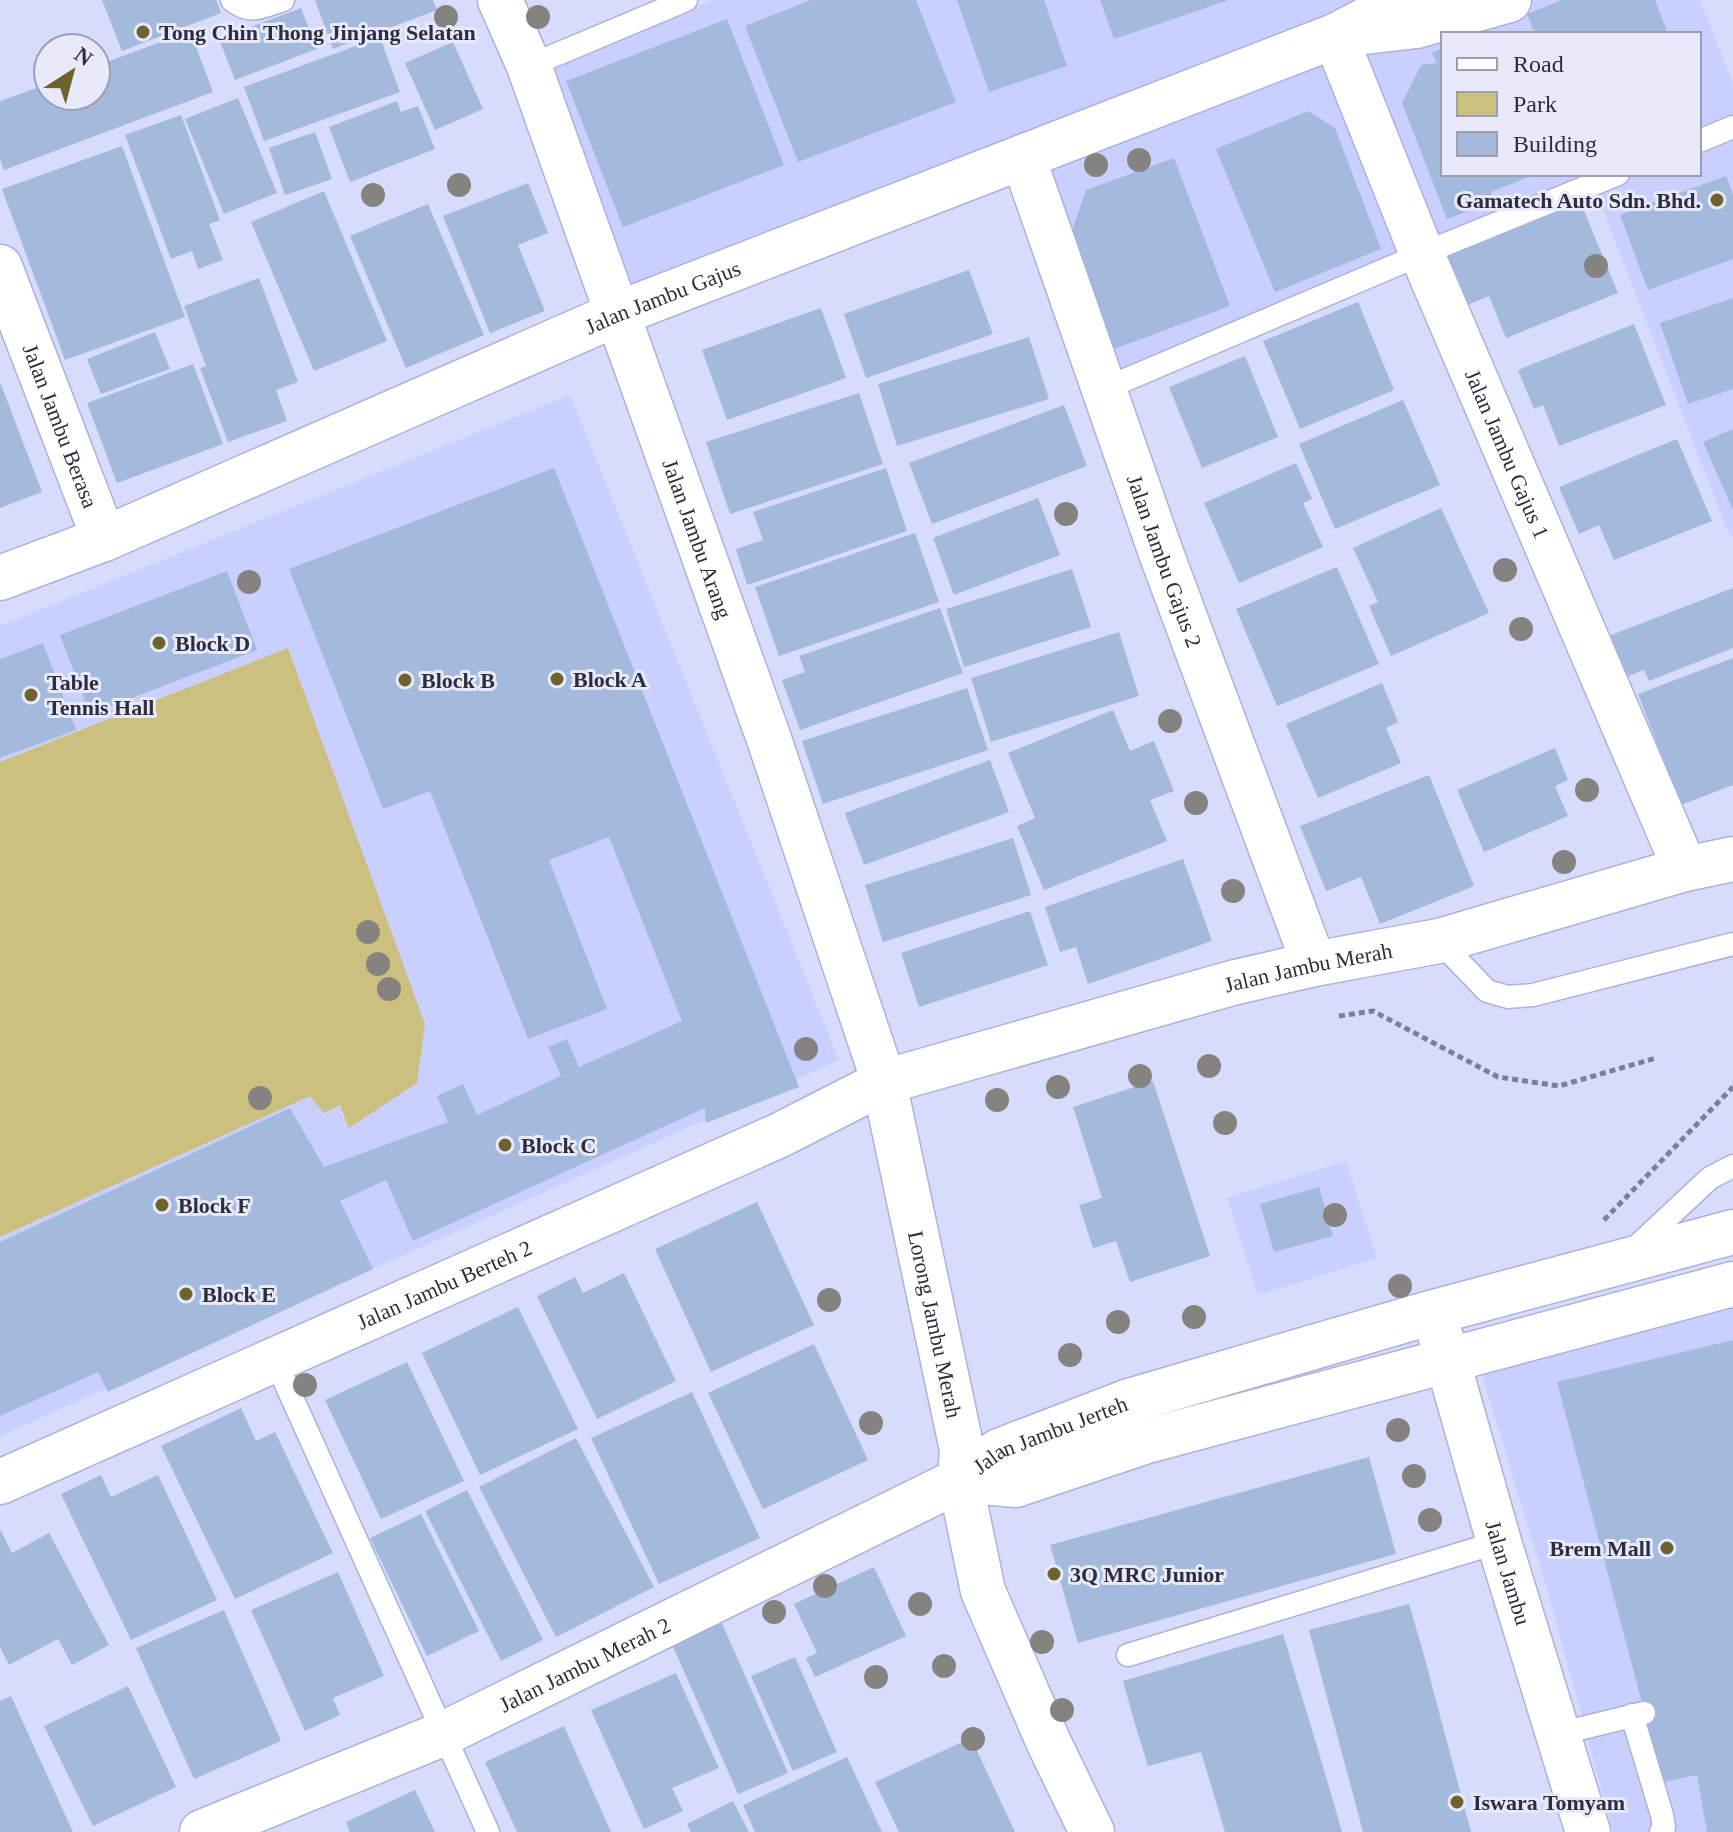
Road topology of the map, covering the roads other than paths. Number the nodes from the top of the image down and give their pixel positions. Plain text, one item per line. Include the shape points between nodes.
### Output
1 (232, 0) edge
2 (283, 0) edge
3 (500, 0) edge
4 (686, 0) edge
5 (1404, 0) edge
6 (1509, 0) edge
7 (1335, 36) junction
8 (529, 66) junction
9 (1733, 127) edge
10 (1701, 140) edge
11 (1023, 157) junction
12 (1613, 176) edge
13 (1422, 254) junction
14 (0, 267) edge
15 (617, 314) junction
16 (1104, 389) junction
17 (104, 539) junction
18 (0, 578) edge
19 (1733, 859) edge
20 (1685, 869) junction
21 (1439, 941) junction
22 (1733, 944) edge
23 (1314, 964) junction
24 (884, 1082) junction
25 (1733, 1166) edge
26 (1733, 1232) edge
27 (1618, 1263) junction
28 (1733, 1284) edge
29 (1434, 1313) junction
30 (275, 1360) junction
31 (1447, 1361) junction
32 (960, 1480) junction
33 (0, 1482) edge
34 (1499, 1542) junction
35 (1128, 1655) dead end
36 (445, 1733) junction
37 (1558, 1734) junction
38 (202, 1832) edge
39 (488, 1832) edge
40 (1092, 1832) edge
41 (1588, 1832) edge
42 (1661, 1832) edge

1 - 2 lane via 257,9
3 - 8 street, Jalan Jambu Arang
4 - 8 lane
5 - 7 street, Jalan Jambu Gajus
6 - 7 street, Jalan Jambu Gajus via 1416,26
7 - 11 street, Jalan Jambu Gajus
7 - 13 street, Jalan Jambu Gajus 1
8 - 15 street, Jalan Jambu Arang
9 - 10 lane
11 - 15 street, Jalan Jambu Gajus
11 - 16 street, Jalan Jambu Gajus 2
12 - 13 lane
13 - 16 lane
13 - 20 street, Jalan Jambu Gajus 1
14 - 17 street, Jalan Jambu Berasa
15 - 17 street, Jalan Jambu Gajus
15 - 24 street, Jalan Jambu Arang via 769,739
16 - 23 street, Jalan Jambu Gajus 2
17 - 18 street, Jalan Jambu Gajus
19 - 20 street, Jalan Jambu Merah
20 - 21 street, Jalan Jambu Merah
21 - 22 lane via 1487,991 1508,997
21 - 23 street, Jalan Jambu Merah
23 - 24 street, Jalan Jambu Merah
24 - 30 street, Jalan Jambu Berteh 2 via 780,1135
24 - 32 street, Lorong Jambu Merah via 962,1450
25 - 27 lane via 1710,1178
26 - 27 street, Jalan Jambu Jerteh
27 - 29 street, Jalan Jambu Jerteh
28 - 31 street, Jalan Jambu Jerteh
29 - 31 street, Jalan Jambu
29 - 32 street, Jalan Jambu Jerteh via 1129,1401 999,1451
30 - 33 street, Jalan Jambu Berteh 2
30 - 36 lane
31 - 32 street, Jalan Jambu Jerteh via 1147,1441 1016,1485
31 - 34 street, Jalan Jambu
32 - 36 street, Jalan Jambu Merah 2
32 - 40 street, Lorong Jambu Merah via 983,1591
34 - 35 lane
34 - 37 street, Jalan Jambu
36 - 38 street, Jalan Jambu Merah 2
36 - 39 lane
37 - 41 street, Jalan Jambu
37 - 42 lane via 1638,1714 1662,1815

